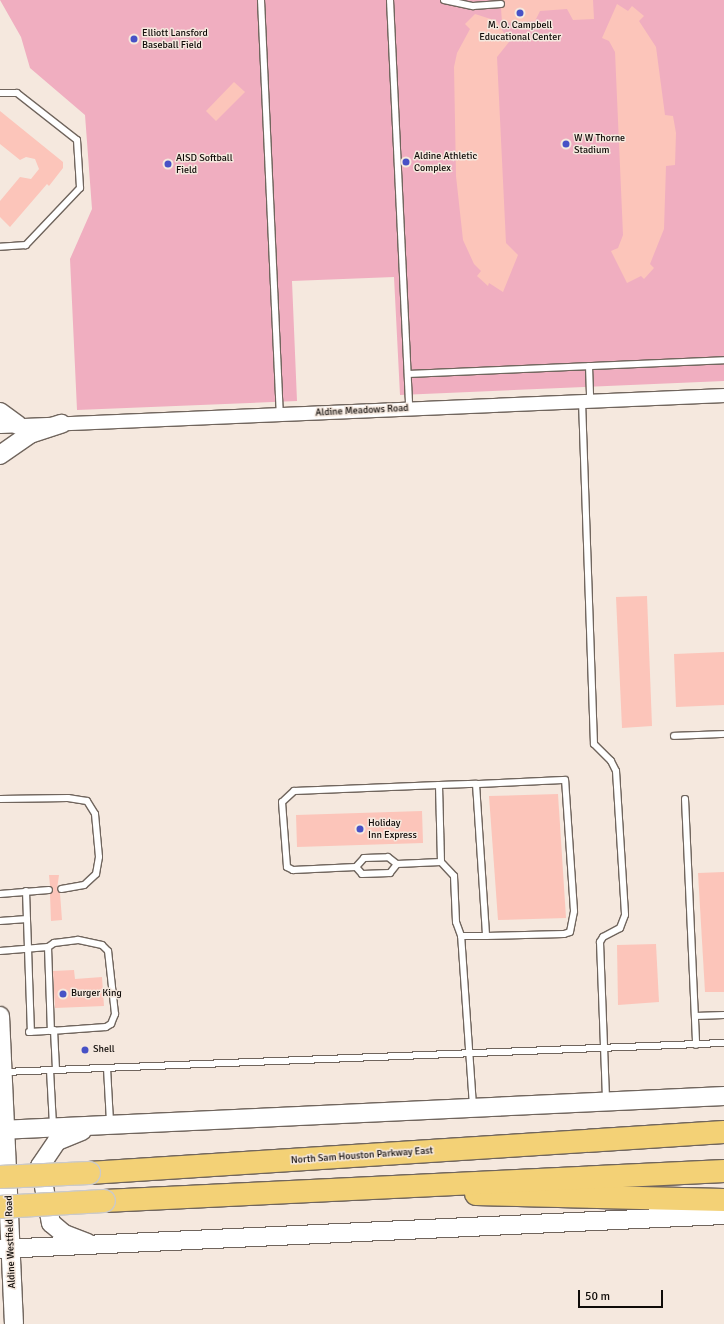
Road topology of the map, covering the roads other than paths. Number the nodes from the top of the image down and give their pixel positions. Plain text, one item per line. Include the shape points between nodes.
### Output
1 (261, 0) edge
2 (390, 0) edge
3 (444, 0) edge
4 (501, 4) dead end
5 (0, 93) edge
6 (0, 247) edge
7 (724, 360) edge
8 (589, 366) junction
9 (408, 374) junction
10 (724, 394) edge
11 (586, 401) junction
12 (409, 408) junction
13 (0, 412) edge
14 (280, 415) junction
15 (61, 424) junction
16 (18, 425) junction
17 (0, 426) edge
18 (0, 454) edge
19 (724, 734) edge
20 (674, 736) dead end
21 (476, 784) junction
22 (439, 786) junction
23 (0, 799) edge
24 (685, 799) dead end
25 (441, 862) junction
26 (397, 864) junction
27 (356, 867) junction
28 (61, 889) dead end
29 (49, 890) dead end
30 (26, 891) junction
31 (0, 894) edge
32 (27, 919) junction
33 (0, 921) edge
34 (462, 936) junction
35 (486, 936) junction
36 (48, 947) junction
37 (26, 949) junction
38 (0, 951) edge
39 (724, 1015) edge
40 (0, 1016) edge
41 (695, 1016) junction
42 (52, 1031) junction
43 (724, 1043) edge
44 (696, 1045) junction
45 (604, 1049) junction
46 (468, 1054) junction
47 (107, 1068) junction
48 (50, 1070) junction
49 (56, 1070) junction
50 (4, 1072) junction
51 (724, 1096) edge
52 (606, 1102) junction
53 (473, 1108) junction
54 (102, 1126) junction
55 (54, 1128) junction
56 (4, 1130) edge
57 (724, 1132) edge
58 (724, 1171) edge
59 (0, 1177) edge
60 (436, 1184) junction
61 (724, 1200) edge
62 (0, 1207) edge
63 (724, 1215) edge
64 (93, 1245) junction
65 (6, 1249) edge
66 (14, 1324) edge

1 - 14 lane
2 - 9 lane
3 - 4 lane via 473,6
5 - 6 lane via 17,93 77,140 80,188 26,245
7 - 8 lane
8 - 9 lane
8 - 11 lane
9 - 12 lane
10 - 11 street, Aldine Meadows Road
11 - 12 street, Aldine Meadows Road
11 - 45 lane via 594,744 611,761 616,771 625,915 620,928 603,937 600,942
12 - 14 street, Aldine Meadows Road
13 - 16 main road
14 - 15 street, Aldine Meadows Road
15 - 16 street, Aldine Meadows Road
15 - 18 main road via 30,434
16 - 17 street, Aldine Meadows Road
19 - 20 lane
21 - 22 lane
21 - 35 lane
21 - 35 lane via 565,780 574,911 573,926 564,934
22 - 25 lane
22 - 27 lane via 294,790 282,802 287,867 293,870
23 - 28 lane via 68,798 87,801 95,814 99,857 96,874 84,885
24 - 41 lane
25 - 26 lane
25 - 34 lane via 454,876 456,922
26 - 27 lane via 388,857 364,858
26 - 27 lane via 390,873 362,874
29 - 30 lane
30 - 31 lane
30 - 32 lane
32 - 33 lane
32 - 37 lane
34 - 35 lane
34 - 46 lane
36 - 37 lane
36 - 42 lane
36 - 42 lane via 54,943 93,941 108,951 114,1014 111,1024
37 - 38 lane
37 - 42 lane via 30,1032
39 - 41 lane
40 - 50 main road, Aldine Westfield Road
41 - 44 lane
42 - 49 lane
43 - 44 lane
44 - 45 lane
45 - 46 lane
45 - 52 lane
46 - 47 lane
46 - 53 lane
47 - 49 lane
47 - 54 lane
48 - 49 lane
48 - 50 lane
48 - 55 lane
50 - 56 main road, Aldine Westfield Road
51 - 52 main road
52 - 53 main road
53 - 54 main road
54 - 55 main road
54 - 64 main road via 57,1141 40,1166 51,1223 64,1234
55 - 56 main road
56 - 65 main road, Aldine Westfield Road
57 - 59 highway, North Sam Houston Parkway East, bridge
58 - 60 highway
60 - 61 highway via 483,1196
60 - 62 highway, bridge
63 - 64 main road
64 - 65 main road
65 - 66 main road, Aldine Westfield Road

